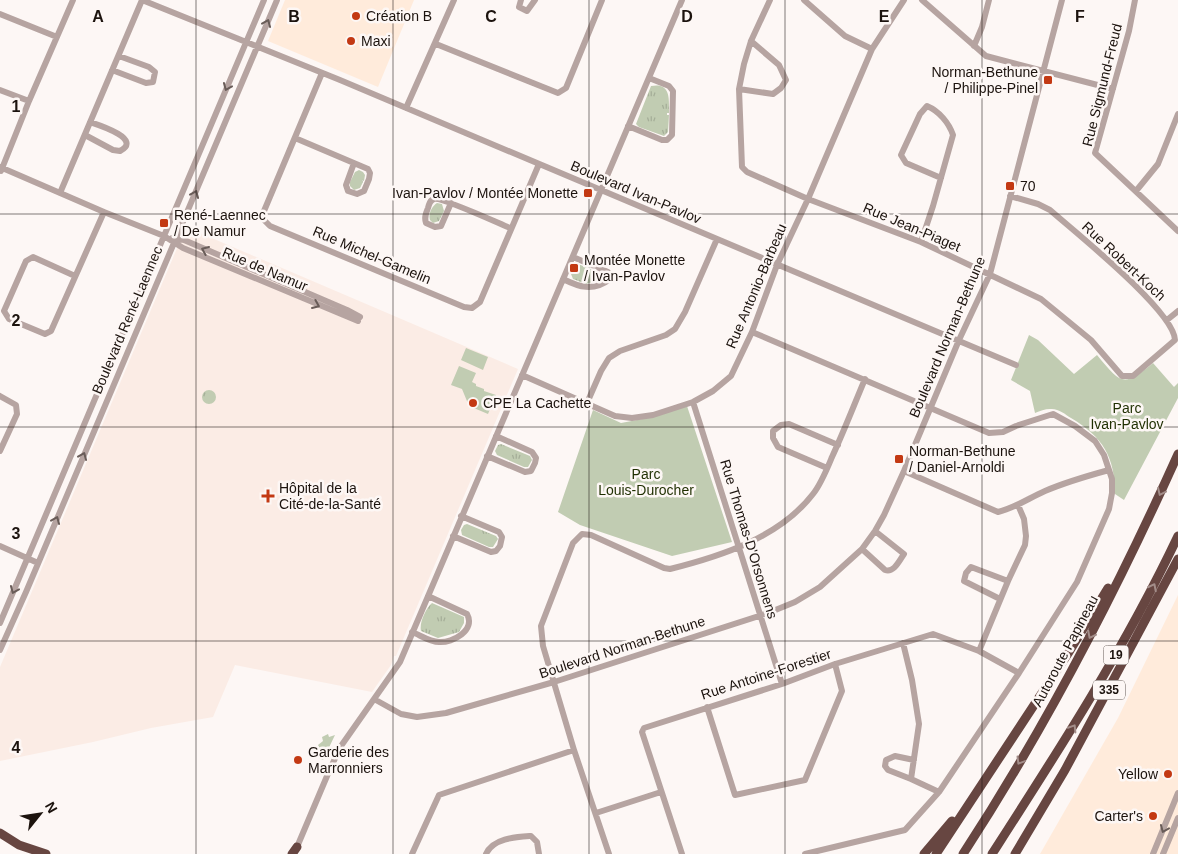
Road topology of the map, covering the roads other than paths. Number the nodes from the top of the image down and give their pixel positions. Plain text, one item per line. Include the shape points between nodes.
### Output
1 (73, 0) edge
2 (142, 0) edge
3 (264, 0) edge
4 (277, 0) edge
5 (454, 0) edge
6 (521, 0) edge
7 (535, 0) edge
8 (602, 0) edge
9 (682, 0) edge
10 (770, 0) edge
11 (804, 0) edge
12 (904, 0) edge
13 (922, 0) edge
14 (989, 0) edge
15 (1062, 0) edge
16 (1135, 0) edge
17 (0, 14) edge
18 (57, 37) junction
19 (246, 42) junction
20 (751, 42) junction
21 (436, 44) junction
22 (974, 46) junction
23 (257, 47) junction
24 (872, 49) junction
25 (119, 56) junction
26 (112, 70) junction
27 (1043, 70) junction
28 (322, 73) junction
29 (649, 78) junction
30 (739, 89) junction
31 (1113, 89) junction
32 (0, 90) edge
33 (29, 101) junction
34 (406, 108) junction
35 (1178, 114) edge
36 (90, 122) junction
37 (628, 126) junction
38 (85, 135) junction
39 (295, 138) junction
40 (354, 163) junction
41 (539, 164) junction
42 (1, 169) edge
43 (941, 178) junction
44 (601, 190) junction
45 (1136, 191) junction
46 (60, 193) junction
47 (1010, 196) junction
48 (808, 199) junction
49 (451, 203) junction
50 (104, 212) junction
51 (510, 228) junction
52 (1178, 231) edge
53 (164, 236) junction
54 (717, 239) junction
55 (175, 241) junction
56 (921, 242) junction
57 (572, 257) junction
58 (777, 265) junction
59 (990, 274) junction
60 (74, 276) junction
61 (563, 279) junction
62 (1178, 311) edge
63 (359, 319) dead end
64 (1167, 320) junction
65 (752, 332) junction
66 (959, 340) junction
67 (1016, 365) dead end
68 (522, 375) junction
69 (1122, 376) joint
70 (865, 380) junction
71 (0, 396) edge
72 (693, 402) junction
73 (587, 403) junction
74 (930, 408) junction
75 (496, 436) junction
76 (838, 444) junction
77 (0, 451) edge
78 (1178, 454) edge
79 (487, 456) junction
80 (827, 468) junction
81 (1109, 470) junction
82 (904, 471) junction
83 (1018, 505) junction
84 (462, 516) junction
85 (1143, 529) junction
86 (875, 531) junction
87 (453, 536) junction
88 (1178, 536) edge
89 (0, 546) edge
90 (740, 546) junction
91 (862, 549) junction
92 (27, 558) junction
93 (1178, 559) edge
94 (38, 563) junction
95 (1178, 565) edge
96 (1008, 581) junction
97 (1168, 581) junction
98 (428, 596) junction
99 (1000, 599) junction
100 (760, 616) junction
101 (0, 623) edge
102 (412, 632) junction
103 (903, 643) junction
104 (0, 650) edge
105 (979, 651) junction
106 (835, 664) junction
107 (1019, 673) junction
108 (554, 682) junction
109 (782, 684) junction
110 (374, 699) junction
111 (707, 707) junction
112 (574, 750) junction
113 (914, 760) junction
114 (911, 779) junction
115 (661, 792) junction
116 (939, 792) junction
117 (976, 793) junction
118 (1178, 794) edge
119 (1050, 798) junction
120 (596, 813) junction
121 (1178, 818) edge
122 (0, 833) edge
123 (295, 852) edge
124 (46, 854) edge
125 (412, 854) edge
126 (486, 854) edge
127 (539, 854) edge
128 (609, 854) edge
129 (682, 854) edge
130 (805, 854) edge
131 (924, 854) edge
132 (936, 854) edge
133 (963, 854) edge
134 (992, 854) edge
135 (1015, 854) edge
136 (1022, 854) edge
137 (1153, 854) edge
138 (1163, 854) edge

1 - 18 street
2 - 19 street, Boulevard Ivan-Pavlov
2 - 25 street
3 - 19 street, Boulevard René-Laennec
23 -> 4 street, Boulevard René-Laennec
5 - 21 street
6 - 7 street via 519,8 527,11
8 - 21 street via 566,88 558,93
9 - 29 street
10 - 20 street, Rue Jean-Piaget
11 - 24 street via 845,36
12 - 24 street, Rue Antonio-Barbeau
13 - 22 street
14 - 22 street
15 - 27 street, Boulevard Norman-Bethune
16 - 31 street, Rue Sigmund-Freud
17 - 18 street
18 - 33 street
19 - 23 street, Boulevard Ivan-Pavlov
19 -> 53 street, Boulevard René-Laennec
20 - 30 street, Rue Jean-Piaget
20 - 30 street via 779,65 786,80 782,88 773,94
21 - 34 street
22 - 27 street via 986,56
23 - 28 street, Boulevard Ivan-Pavlov
55 -> 23 street, Boulevard René-Laennec
24 - 48 street, Rue Antonio-Barbeau
25 - 26 street
25 - 26 street via 149,67 155,72 153,82
26 - 36 street
27 - 31 street
27 - 47 street, Boulevard Norman-Bethune
28 - 34 street, Boulevard Ivan-Pavlov
28 - 39 street, Rue Michel-Gamelin
29 - 37 street
29 - 37 street via 673,91 672,136 662,140
30 - 48 street, Rue Jean-Piaget via 742,167
31 - 45 street, Rue Sigmund-Freud via 1095,153
32 - 33 street
33 - 42 street
34 - 41 street, Boulevard Ivan-Pavlov
35 - 45 street via 1158,164
36 - 38 street
36 - 38 street via 120,134 127,143 120,151 113,150
37 - 44 street
38 - 46 street
39 - 40 street
39 - 51 street, Rue Michel-Gamelin via 263,212 266,224 282,231 470,308 480,300
40 - 40 street via 346,185 348,191 357,194 364,191 370,174 367,168
41 - 44 street, Boulevard Ivan-Pavlov
41 - 51 street, Rue Michel-Gamelin
42 - 46 street, Rue de Namur
43 - 43 street via 906,163 901,155 927,106 950,126 953,135
43 - 56 street
44 - 54 street, Boulevard Ivan-Pavlov
44 - 57 street
45 - 52 street, Rue Sigmund-Freud
46 - 50 street, Rue de Namur
47 - 59 street, Boulevard Norman-Bethune
47 - 64 street, Rue Robert-Koch via 1050,210 1137,287
48 - 56 street, Rue Jean-Piaget
48 - 58 street, Rue Antonio-Barbeau
49 - 49 street via 432,200 425,216 427,224 441,226
49 - 51 street
50 - 53 street, Rue de Namur
50 - 60 street
53 - 55 street, Rue de Namur
53 - 92 street, Boulevard René-Laennec
54 - 58 street, Boulevard Ivan-Pavlov
54 - 73 street via 675,330 609,358
55 - 63 street, Rue de Namur via 183,248 286,292
94 -> 55 street, Boulevard René-Laennec
56 - 59 street, Rue Jean-Piaget
57 - 61 street
57 - 61 street via 608,272 610,279 585,288
58 - 65 street, Rue Antonio-Barbeau
58 - 66 street, Boulevard Ivan-Pavlov
59 - 66 street, Boulevard Norman-Bethune
59 - 69 street, Rue Jean-Piaget via 1042,298 1091,340
60 - 60 street via 51,331 45,334 9,319 4,311 26,261 32,257
61 - 68 street
62 - 64 street
64 - 69 street, Rue Robert-Koch via 1175,340 1133,376
65 - 70 street
65 - 72 street, Rue Antonio-Barbeau via 731,376
66 - 67 street, Boulevard Ivan-Pavlov
66 - 74 street, Boulevard Norman-Bethune
68 - 73 street, Rue Antonio-Barbeau
68 - 75 street
70 - 74 street
70 - 76 street
71 - 77 street via 16,406 17,414
72 - 73 street, Rue Antonio-Barbeau via 632,418 616,416
72 - 90 street, Rue Thomas-D'Orsonnens
74 - 81 street via 989,433 1003,432 1053,414 1095,441
74 - 82 street, Boulevard Norman-Bethune
75 - 79 street
75 - 79 street via 532,452 536,463 532,470 526,472
76 - 80 street
76 - 80 street via 789,424 774,431 773,438 778,447
78 -> 85 highway, Autoroute Papineau / 19
79 - 84 street
80 - 90 street via 814,493 792,518
81 - 83 street via 1065,483
81 - 107 street via 1112,478 1109,509 1077,582
82 - 83 street via 998,512
82 - 86 street, Boulevard Norman-Bethune
83 - 96 street via 1026,536
84 - 87 street
84 - 87 street via 499,532 502,539 499,547 491,552
85 - 117 highway via 1073,646
85 -> 133 highway, Autoroute Papineau / 19 via 1062,689
86 - 91 street, Boulevard Norman-Bethune
86 - 91 street via 904,554 888,571
87 - 98 street
134 -> 88 highway, 19 via 1111,665
89 - 92 street
90 - 100 street, Rue Thomas-D'Orsonnens
90 - 108 street via 670,569 582,534 573,543 541,626
91 - 100 street, Boulevard Norman-Bethune via 820,587 795,602
92 - 94 street
92 -> 101 street, Boulevard René-Laennec
93 - 97 highway, 335
94 - 104 street, Boulevard René-Laennec
95 - 97 highway
96 - 99 street
96 - 99 street via 971,567 966,573 964,581
97 - 119 highway, 335
98 - 102 street
98 - 102 street via 467,614 466,630 461,636 439,642
99 - 105 street
100 - 108 street, Boulevard Norman-Bethune
100 - 109 street, Rue Thomas-D'Orsonnens
102 - 110 street via 396,668
103 - 105 street, Rue Antoine-Forestier via 933,634
103 - 106 street, Rue Antoine-Forestier
103 - 113 street via 919,724
105 - 107 street, Rue Antoine-Forestier
106 - 109 street, Rue Antoine-Forestier
106 - 111 street via 842,691 805,780 735,795
107 - 116 street
108 - 110 street, Boulevard Norman-Bethune via 446,713 417,717 401,714
108 - 112 street
109 - 111 street, Rue Antoine-Forestier
110 - 123 street via 336,755
111 - 115 street, Rue Antoine-Forestier via 644,728 642,732
112 - 120 street
112 - 125 street via 440,795
113 - 114 street
113 - 114 street via 895,756 886,760 885,766
114 - 116 street
115 - 120 street
115 - 129 street, Rue Antoine-Forestier
116 - 130 street via 905,830
117 - 131 highway
117 - 132 highway
118 -> 137 street
119 - 135 highway, 335
119 - 136 highway
120 - 128 street
121 - 138 street
122 - 124 highway via 19,846
126 - 127 street via 495,844 531,836 537,842

